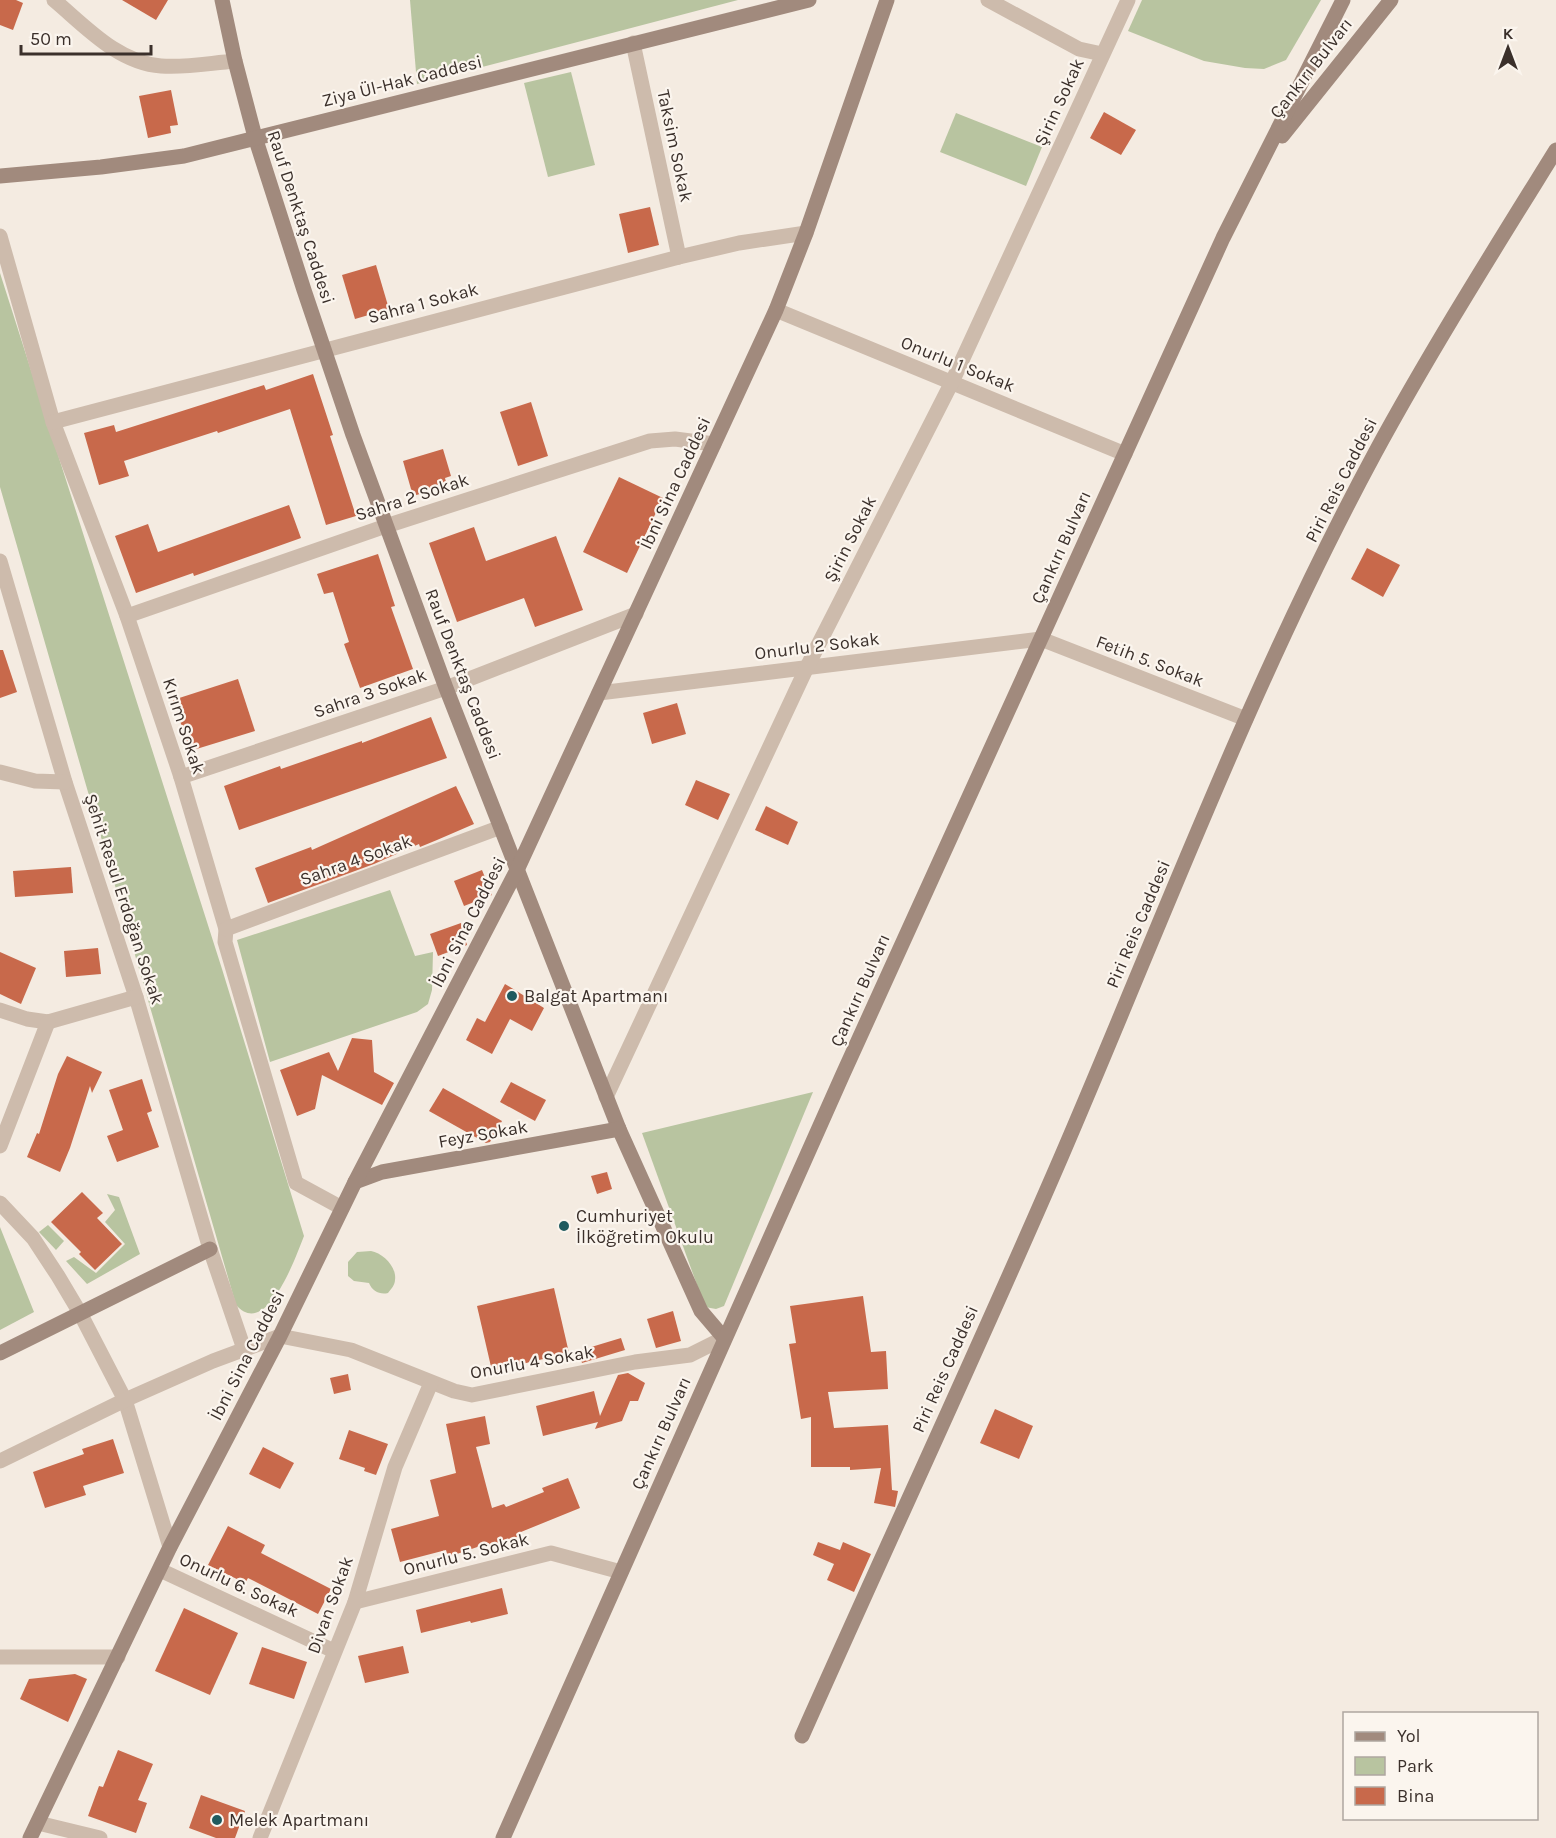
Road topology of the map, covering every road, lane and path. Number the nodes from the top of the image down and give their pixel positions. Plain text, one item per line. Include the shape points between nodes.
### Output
1 (54, 0) edge
2 (222, 0) edge
3 (809, 0) edge
4 (887, 0) edge
5 (988, 0) edge
6 (1128, 0) edge
7 (1344, 0) edge
8 (1391, 0) edge
9 (633, 43) junction
10 (1102, 54) junction
11 (235, 61) junction
12 (255, 137) junction
13 (1556, 150) edge
14 (1262, 161) junction
15 (0, 176) edge
16 (807, 233) junction
17 (0, 236) edge
18 (680, 257) junction
19 (776, 310) junction
20 (323, 350) junction
21 (952, 382) junction
22 (53, 422) junction
23 (714, 444) junction
24 (1125, 453) junction
25 (386, 526) junction
26 (0, 561) edge
27 (636, 614) junction
28 (127, 616) junction
29 (1041, 639) junction
30 (807, 667) junction
31 (446, 688) junction
32 (599, 693) junction
33 (1246, 719) junction
34 (0, 772) edge
35 (181, 777) junction
36 (65, 782) junction
37 (501, 827) junction
38 (518, 870) junction
39 (226, 929) junction
40 (136, 997) junction
41 (0, 1010) edge
42 (48, 1022) junction
43 (606, 1096) junction
44 (619, 1129) junction
45 (0, 1146) edge
46 (355, 1182) junction
47 (0, 1203) edge
48 (342, 1208) junction
49 (210, 1249) junction
50 (80, 1313) junction
51 (280, 1335) junction
52 (724, 1338) junction
53 (244, 1349) junction
54 (0, 1353) edge
55 (431, 1383) junction
56 (125, 1400) junction
57 (0, 1461) edge
58 (170, 1547) junction
59 (160, 1570) junction
60 (621, 1572) junction
61 (355, 1602) junction
62 (334, 1651) junction
63 (0, 1657) edge
64 (118, 1657) junction
65 (802, 1736) dead end
66 (38, 1823) junction
67 (30, 1838) edge
68 (100, 1838) edge
69 (260, 1838) edge
70 (503, 1838) edge

1 - 11 street via 109,46 143,63 179,66
2 - 11 street, Rauf Denktaş Caddesi
3 - 9 street, Ziya Ül-Hak Caddesi
4 - 16 street, İbni Sina Caddesi
5 - 10 street via 1079,50
6 - 10 street, Şirin Sokak
7 - 14 street, Çankırı Bulvarı
8 - 14 street, Çankırı Bulvarı
9 - 12 street, Ziya Ül-Hak Caddesi
9 - 18 street, Taksim Sokak
10 - 21 street, Şirin Sokak
11 - 12 street, Rauf Denktaş Caddesi
12 - 15 street, Ziya Ül-Hak Caddesi via 143,163
12 - 20 street, Rauf Denktaş Caddesi
13 - 33 street, Piri Reis Caddesi via 1375,452
14 - 24 street, Çankırı Bulvarı
16 - 18 street, Sahra 1 Sokak
16 - 19 street, İbni Sina Caddesi
17 - 22 street, Kırım Sokak
18 - 20 street, Sahra 1 Sokak
19 - 21 street, Onurlu 1 Sokak
19 - 23 street, İbni Sina Caddesi
20 - 22 street, Sahra 1 Sokak
20 - 25 street, Rauf Denktaş Caddesi
21 - 24 street, Onurlu 1 Sokak
21 - 30 street, Şirin Sokak
22 - 28 street, Kırım Sokak
23 - 25 street, Sahra 2 Sokak via 675,439 650,441
23 - 27 street, İbni Sina Caddesi
24 - 29 street, Çankırı Bulvarı
25 - 28 street, Sahra 2 Sokak
25 - 31 street, Rauf Denktaş Caddesi
26 - 36 street, Şehit Resul Erdoğan Sokak
27 - 31 street, Sahra 3 Sokak
27 - 32 street, İbni Sina Caddesi
28 - 35 street, Kırım Sokak
29 - 30 street, Onurlu 2 Sokak
29 - 33 street, Fetih 5. Sokak
29 - 52 street, Çankırı Bulvarı
30 - 32 street, Onurlu 2 Sokak
30 - 43 street, Şirin Sokak
31 - 35 street, Sahra 3 Sokak
31 - 37 street, Rauf Denktaş Caddesi
32 - 38 street, İbni Sina Caddesi
33 - 65 street, Piri Reis Caddesi via 1061,1157
34 - 36 street via 35,781
35 - 39 street, Kırım Sokak
36 - 40 street, Şehit Resul Erdoğan Sokak
37 - 38 street, Rauf Denktaş Caddesi
37 - 39 street, Sahra 4 Sokak
38 - 43 street, Rauf Denktaş Caddesi
38 - 46 street, İbni Sina Caddesi
39 - 48 street, Kırım Sokak via 225,942 296,1183
40 - 42 street
40 - 49 street, Şehit Resul Erdoğan Sokak
41 - 42 street
42 - 45 street
43 - 44 street, Rauf Denktaş Caddesi
44 - 46 street, Feyz Sokak via 382,1172
44 - 52 street, Rauf Denktaş Caddesi via 701,1311
46 - 48 street, İbni Sina Caddesi
47 - 50 street via 33,1238
48 - 51 street, İbni Sina Caddesi
49 - 50 street
49 - 53 street, Şehit Resul Erdoğan Sokak
50 - 54 street
50 - 56 street
51 - 53 street
51 - 55 street, Onurlu 4 Sokak via 351,1350
51 - 58 street, İbni Sina Caddesi
52 - 55 street, Onurlu 4 Sokak via 690,1355 643,1360 472,1395
52 - 60 street, Çankırı Bulvarı
53 - 56 street
55 - 61 street, Divan Sokak via 395,1467
56 - 57 street
56 - 58 street
58 - 59 street, İbni Sina Caddesi
59 - 62 street, Onurlu 6. Sokak
59 - 64 street, İbni Sina Caddesi
60 - 61 street, Onurlu 5. Sokak via 551,1553
60 - 70 street, Çankırı Bulvarı
61 - 62 street, Divan Sokak
62 - 69 street, Divan Sokak
63 - 64 street
64 - 66 street, İbni Sina Caddesi
66 - 67 street, İbni Sina Caddesi
66 - 68 street

